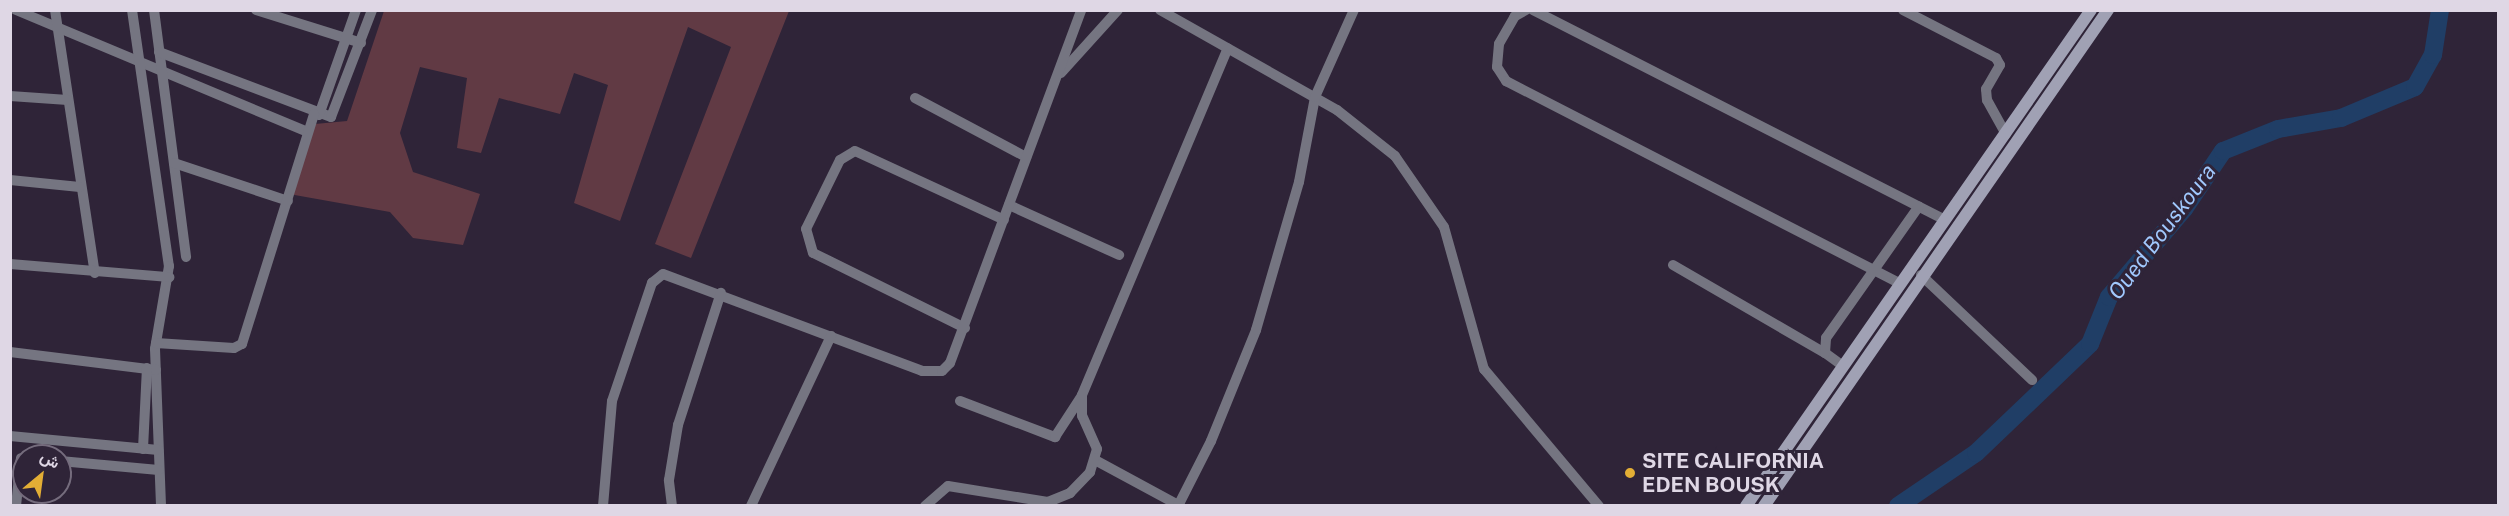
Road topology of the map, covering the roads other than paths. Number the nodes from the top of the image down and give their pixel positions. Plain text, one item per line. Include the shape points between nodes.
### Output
1 (16, 10) edge
2 (132, 10) edge
3 (154, 10) edge
4 (256, 10) edge
5 (356, 10) edge
6 (372, 10) edge
7 (1081, 10) edge
8 (1118, 10) edge
9 (1160, 10) edge
10 (1354, 10) edge
11 (1526, 10) edge
12 (1533, 10) edge
13 (1903, 10) edge
14 (2091, 10) edge
15 (56, 11) edge
16 (2104, 12) edge
17 (273, 13) edge
18 (60, 28) junction
19 (346, 40) junction
20 (361, 43) junction
21 (1228, 48) junction
22 (159, 52) junction
23 (139, 62) junction
24 (162, 71) junction
25 (1056, 77) junction
26 (10, 96) edge
27 (1315, 97) junction
28 (915, 98) dead end
29 (68, 100) junction
30 (316, 115) junction
31 (308, 132) junction
32 (2006, 134) junction
33 (1026, 157) junction
34 (174, 163) junction
35 (10, 180) edge
36 (80, 187) junction
37 (288, 201) junction
38 (1010, 205) junction
39 (1919, 206) junction
40 (1944, 219) junction
41 (1004, 220) junction
42 (1119, 255) dead end
43 (186, 258) dead end
44 (10, 264) edge
45 (1673, 265) dead end
46 (1874, 270) junction
47 (95, 273) junction
48 (1921, 275) junction
49 (169, 277) junction
50 (1899, 283) junction
51 (722, 293) junction
52 (965, 328) junction
53 (831, 336) junction
54 (156, 343) junction
55 (10, 352) edge
56 (1825, 352) junction
57 (1843, 366) junction
58 (152, 369) junction
59 (2032, 380) dead end
60 (1082, 394) junction
61 (960, 401) dead end
62 (10, 436) edge
63 (143, 449) junction
64 (158, 450) junction
65 (1095, 460) junction
66 (72, 463) edge
67 (159, 470) junction
68 (1179, 505) edge
69 (160, 506) edge
70 (603, 506) edge
71 (672, 506) edge
72 (752, 506) edge
73 (925, 506) edge
74 (1599, 506) edge
75 (1746, 506) edge
76 (1764, 506) edge

1 - 18 street
2 - 23 street
3 - 22 street
4 - 17 street
5 - 19 street
6 - 20 street
7 - 25 street
8 - 25 street
9 - 21 street
10 - 27 street
11 - 46 street via 1515,15 1499,44 1497,66 1506,81
12 - 39 street
13 - 32 street via 1996,58 2000,65 1986,89 1987,100
14 - 32 main road
15 - 18 street
16 - 48 main road
17 - 19 street
18 - 23 street
18 - 29 street
19 - 20 street
19 - 30 street
20 - 30 street via 335,114
21 - 27 street
21 - 60 street
22 - 24 street
22 - 30 street
23 - 24 street
23 - 49 street
24 - 31 street
24 - 34 street
25 - 33 street
26 - 29 street
27 - 68 street via 1299,182 1256,330 1212,441
27 - 74 street via 1380,142 1418,186 1444,228 1484,369
28 - 33 street
29 - 36 street
30 - 31 street
31 - 37 street
32 - 40 main road
33 - 38 street
34 - 37 street
34 - 43 street
35 - 36 street
36 - 47 street
37 - 54 street via 242,344
38 - 41 street
38 - 42 street
39 - 40 street
39 - 46 street
40 - 50 main road
41 - 52 street
41 - 52 street via 855,151 840,160 806,229 813,253
44 - 47 street
45 - 56 street
46 - 50 street
46 - 56 street via 1826,338
47 - 49 street
48 - 59 street
48 - 76 main road
49 - 54 street
50 - 57 main road
51 - 53 street
51 - 70 street via 673,275 663,274 652,284 612,401
51 - 71 street via 678,425 669,480
52 - 53 street via 950,363 932,372
53 - 72 street
54 - 58 street
55 - 58 street
56 - 57 street
57 - 75 main road
58 - 63 street
58 - 64 street
60 - 61 street via 1055,437
60 - 65 street via 1082,416 1097,449
62 - 63 street
63 - 64 street
64 - 67 street
65 - 68 street
65 - 73 street via 1079,485 1060,499 1034,501 948,486
66 - 67 street
67 - 69 street

